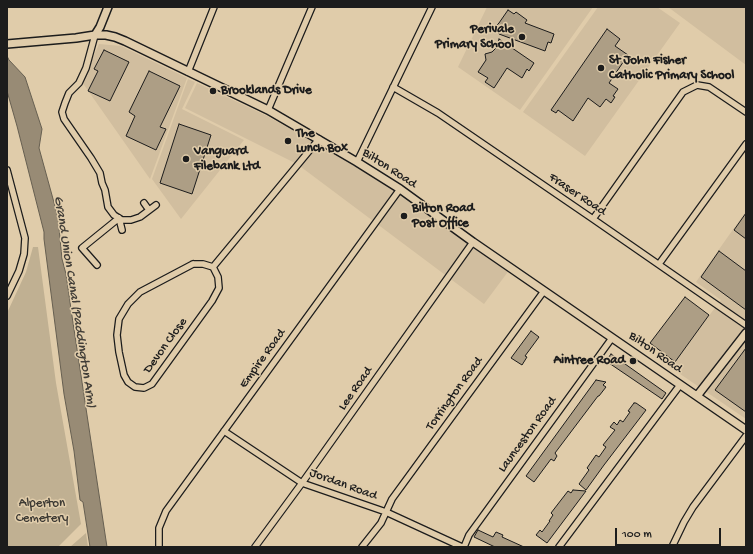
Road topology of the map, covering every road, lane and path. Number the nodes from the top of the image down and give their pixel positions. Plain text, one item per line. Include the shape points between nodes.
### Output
1 (108, 7) edge
2 (214, 7) edge
3 (312, 7) edge
4 (432, 7) edge
5 (95, 35) junction
6 (10, 43) edge
7 (188, 72) junction
8 (393, 87) junction
9 (268, 110) junction
10 (746, 112) edge
11 (319, 139) junction
12 (746, 144) edge
13 (357, 162) junction
14 (7, 170) edge
15 (400, 189) junction
16 (144, 203) dead end
17 (156, 205) dead end
18 (149, 210) junction
19 (119, 218) junction
20 (594, 219) junction
21 (122, 230) dead end
22 (473, 242) junction
23 (659, 264) junction
24 (97, 265) dead end
25 (213, 267) junction
26 (544, 291) junction
27 (7, 296) edge
28 (746, 325) edge
29 (746, 333) edge
30 (612, 338) junction
31 (680, 385) junction
32 (697, 396) junction
33 (746, 430) edge
34 (224, 431) junction
35 (746, 436) edge
36 (302, 482) junction
37 (386, 512) junction
38 (159, 547) edge
39 (255, 547) edge
40 (362, 547) edge
41 (463, 547) edge
42 (559, 547) edge
43 (672, 547) edge

1 - 5 street
2 - 7 street
3 - 9 street
4 - 8 street
5 - 6 street, Bilton Road
5 - 7 street, Bilton Road via 106,35 125,41
5 - 19 street via 86,68 79,83 69,93 62,112 64,120 100,173 108,207
7 - 9 street, Bilton Road
8 - 13 street
8 - 20 street, Fraser Road via 438,113
9 - 11 street, Bilton Road
10 - 20 street via 710,87 696,85 683,92
11 - 13 street, Bilton Road
11 - 25 street
12 - 23 street
13 - 15 street, Bilton Road
14 - 27 street via 25,238 24,254
15 - 22 street, Bilton Road
15 - 34 street, Empire Road
16 - 18 street
17 - 18 street
18 - 19 street via 131,220
19 - 21 street
19 - 24 street via 82,248
20 - 23 street, Fraser Road
22 - 26 street, Bilton Road
22 - 36 street, Lee Road
23 - 28 street, Fraser Road
25 - 25 street, Devon Close via 218,277 219,288 212,301 152,384 144,388 135,387 124,375 117,335 119,319 128,304 140,292 192,264
26 - 30 street, Bilton Road
26 - 37 street, Torrington Road via 397,493
29 - 32 street
30 - 31 street, Bilton Road
30 - 41 street, Launceston Road
31 - 32 street, Bilton Road
31 - 42 street
32 - 33 street, Bilton Road
34 - 36 street, Jordan Road
34 - 38 street, Empire Road via 166,511 159,528
35 - 43 street via 693,507
36 - 37 street, Jordan Road
36 - 39 street, Lee Road
37 - 40 street, Torrington Road via 381,523
37 - 41 street, Jordan Road

